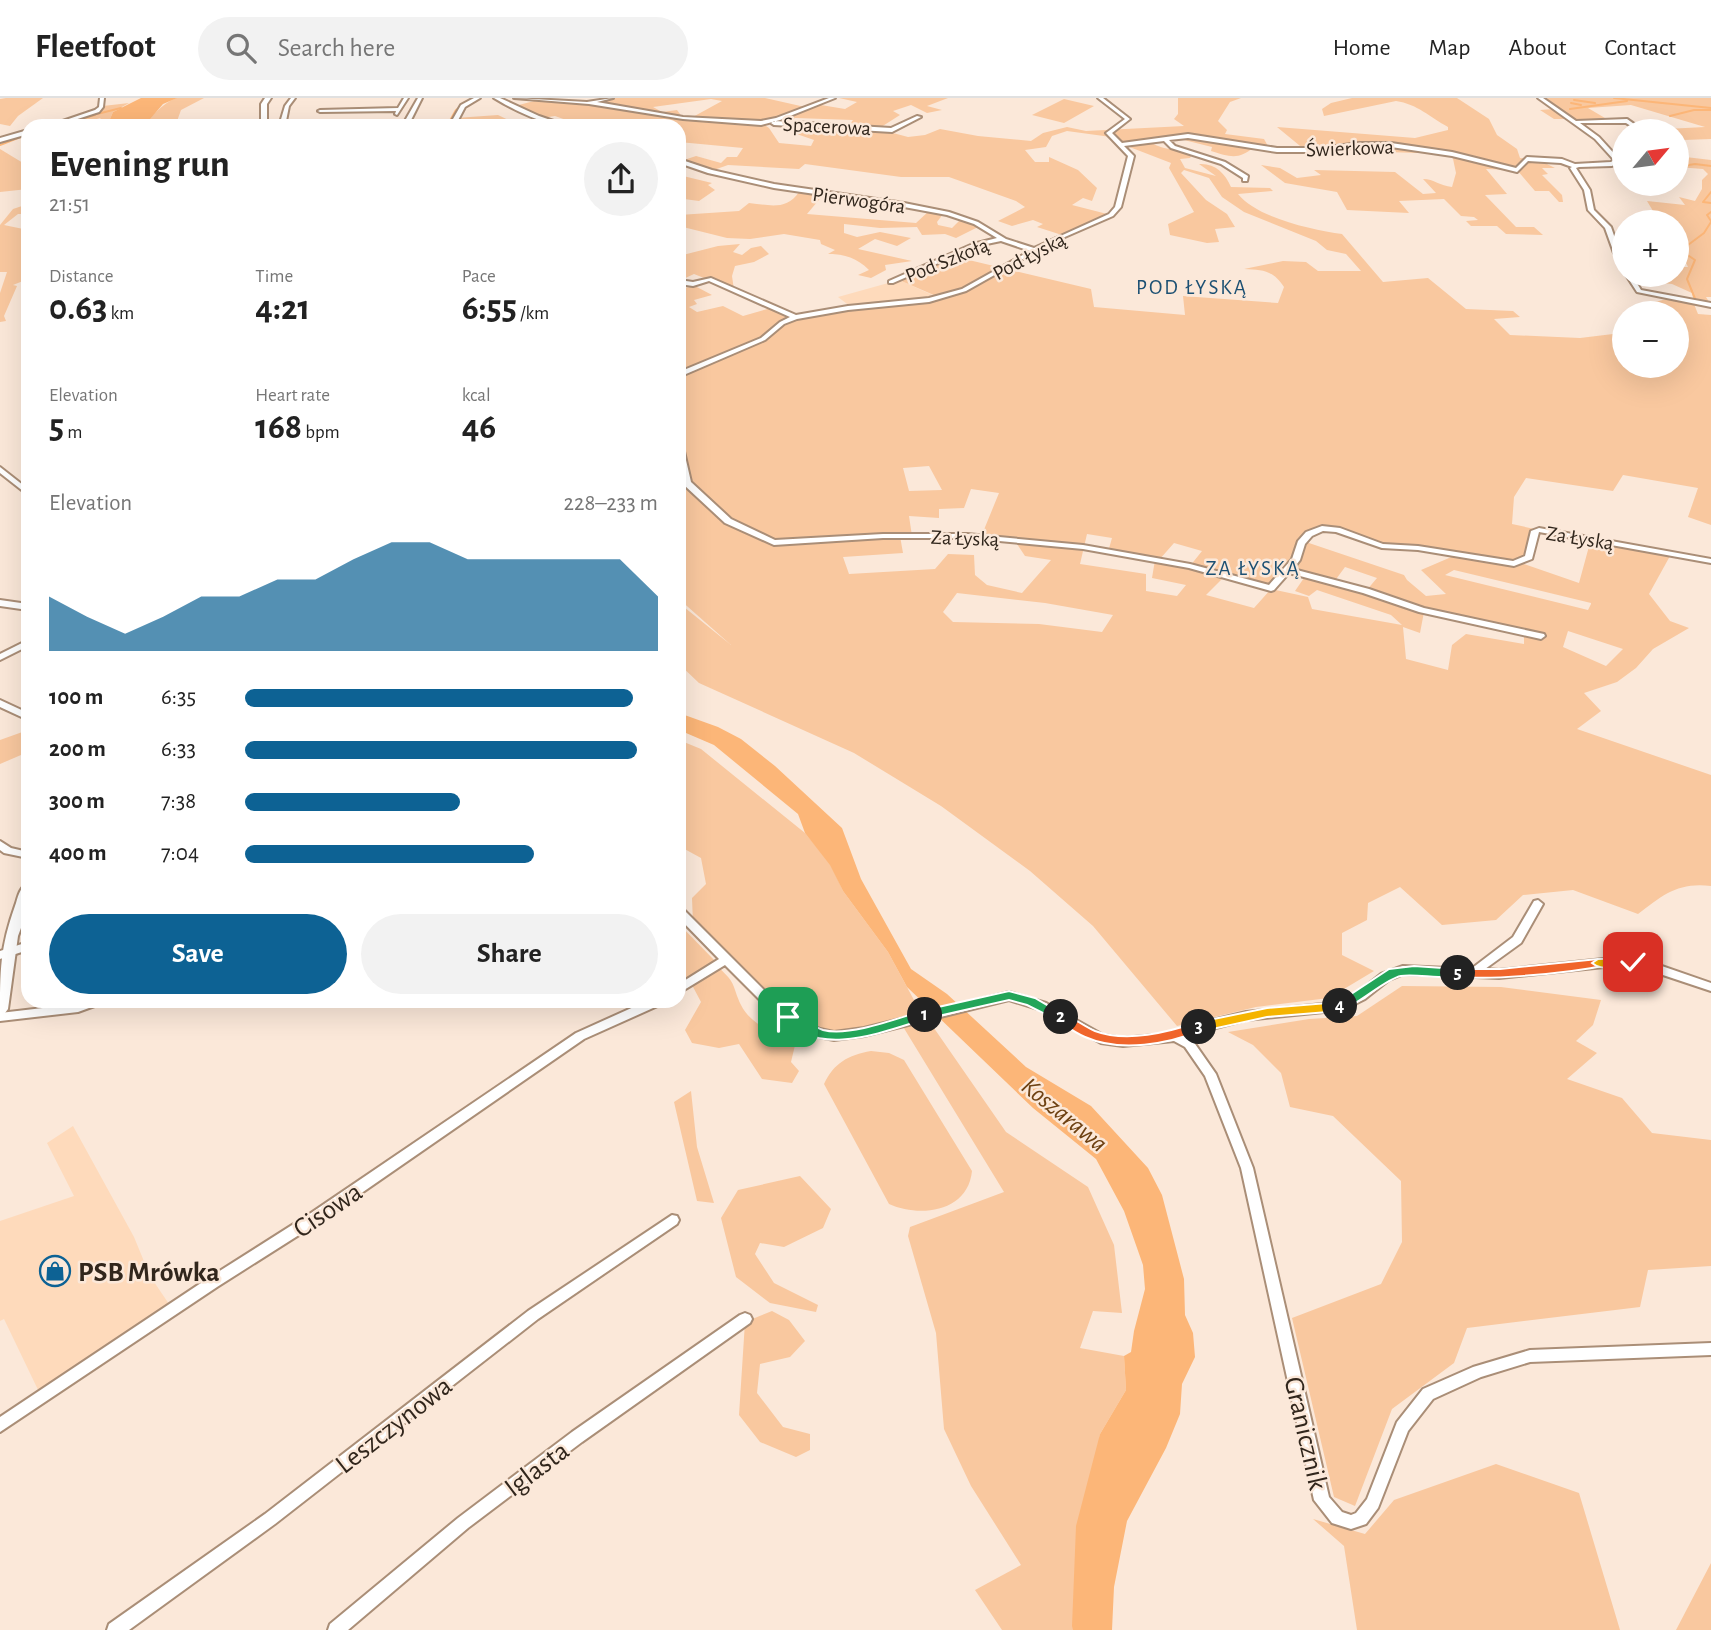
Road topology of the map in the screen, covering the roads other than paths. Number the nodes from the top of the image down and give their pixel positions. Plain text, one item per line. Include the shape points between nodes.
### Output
1 (102, 98) edge
2 (268, 98) edge
3 (293, 98) edge
4 (373, 98) edge
5 (406, 98) edge
6 (419, 98) edge
7 (478, 98) edge
8 (496, 98) edge
9 (516, 98) edge
10 (611, 98) edge
11 (833, 98) edge
12 (1100, 98) edge
13 (1540, 98) edge
14 (591, 103) junction
15 (366, 110) junction
16 (320, 111) dead end
17 (919, 117) dead end
18 (72, 119) edge
19 (264, 119) edge
20 (284, 119) edge
21 (408, 119) edge
22 (456, 119) edge
23 (543, 119) edge
24 (1612, 121) edge
25 (1576, 122) junction
26 (761, 123) junction
27 (905, 125) junction
28 (915, 127) dead end
29 (21, 134) edge
30 (0, 140) edge
31 (1166, 140) junction
32 (1118, 145) junction
33 (1612, 156) edge
34 (686, 163) edge
35 (1612, 166) edge
36 (1575, 167) junction
37 (1245, 180) dead end
38 (1612, 238) edge
39 (1002, 239) junction
40 (1034, 250) junction
41 (891, 282) dead end
42 (686, 283) edge
43 (1636, 287) edge
44 (1711, 305) edge
45 (794, 317) junction
46 (686, 372) edge
47 (0, 469) edge
48 (686, 478) edge
49 (21, 488) edge
50 (1711, 561) edge
51 (1287, 570) junction
52 (0, 603) edge
53 (21, 604) edge
54 (1541, 636) dead end
55 (21, 646) edge
56 (0, 657) edge
57 (0, 703) edge
58 (21, 714) edge
59 (0, 844) edge
60 (21, 854) edge
61 (1538, 904) dead end
62 (21, 907) edge
63 (686, 919) edge
64 (21, 948) edge
65 (4, 954) edge
66 (725, 960) junction
67 (1470, 974) junction
68 (2, 975) edge
69 (686, 985) edge
70 (1711, 987) edge
71 (70, 1008) edge
72 (642, 1008) edge
73 (0, 1009) edge
74 (0, 1017) edge
75 (1175, 1036) junction
76 (672, 1220) dead end
77 (745, 1319) dead end
78 (1711, 1349) edge
79 (0, 1425) edge
80 (115, 1630) edge
81 (336, 1630) edge

1 - 18 street via 96,111
2 - 19 main road
3 - 20 street
4 - 15 street
5 - 15 street via 399,112
6 - 21 street
7 - 22 street via 463,106
8 - 23 street
9 - 14 street
10 - 14 street
11 - 26 street, Spacerowa
12 - 32 street via 1128,119 1109,133
13 - 25 street
14 - 26 street, Spacerowa via 683,118
15 - 16 street
17 - 27 street, Spacerowa
24 - 25 street
25 - 33 street
26 - 27 street, Spacerowa via 892,130
27 - 28 street, Spacerowa
29 - 30 street
31 - 32 street, Świerkowa
31 - 36 street, Świerkowa via 1201,136 1254,147 1304,150 1391,145 1517,170 1527,159 1562,161
31 - 37 street via 1236,169
32 - 40 street, Pod Łyską via 1131,156 1118,207 1102,220
34 - 39 street, Pierwogóra via 712,174 761,184 952,215
35 - 36 street via 1597,172
36 - 38 street via 1591,209 1608,226
39 - 40 street, Pierwogóra
39 - 41 street, Pod Szkołą via 975,245
40 - 45 street, Pod Łyską via 975,285 947,295
42 - 45 street via 709,279
43 - 44 street
45 - 46 street via 763,339
47 - 49 street
48 - 51 street, Za Łyską via 728,522 774,543 967,536 1083,547 1190,566 1271,588
50 - 51 street, Za Łyską via 1539,530 1528,557 1514,564 1418,548 1382,547 1329,527 1309,534
51 - 54 street via 1423,610
52 - 53 street
55 - 56 street
57 - 58 street
59 - 60 street
61 - 67 street via 1517,940
62 - 65 main road
63 - 66 street
64 - 65 street
65 - 68 main road
66 - 69 street
66 - 75 street via 766,999 818,1034 850,1035 1001,996 1031,1001 1101,1039 1124,1042
67 - 70 street via 1623,961
67 - 75 street via 1403,970 1343,1006 1247,1016
68 - 73 main road
71 - 74 street
72 - 79 street, Cisowa via 580,1036
75 - 78 street, Granicznik via 1189,1044 1210,1074 1247,1168 1322,1500 1337,1518 1361,1519 1373,1503 1402,1427 1428,1394 1465,1377 1530,1356
76 - 80 street, Leszczynowa via 533,1315 270,1519
77 - 81 street, Iglasta via 463,1523

